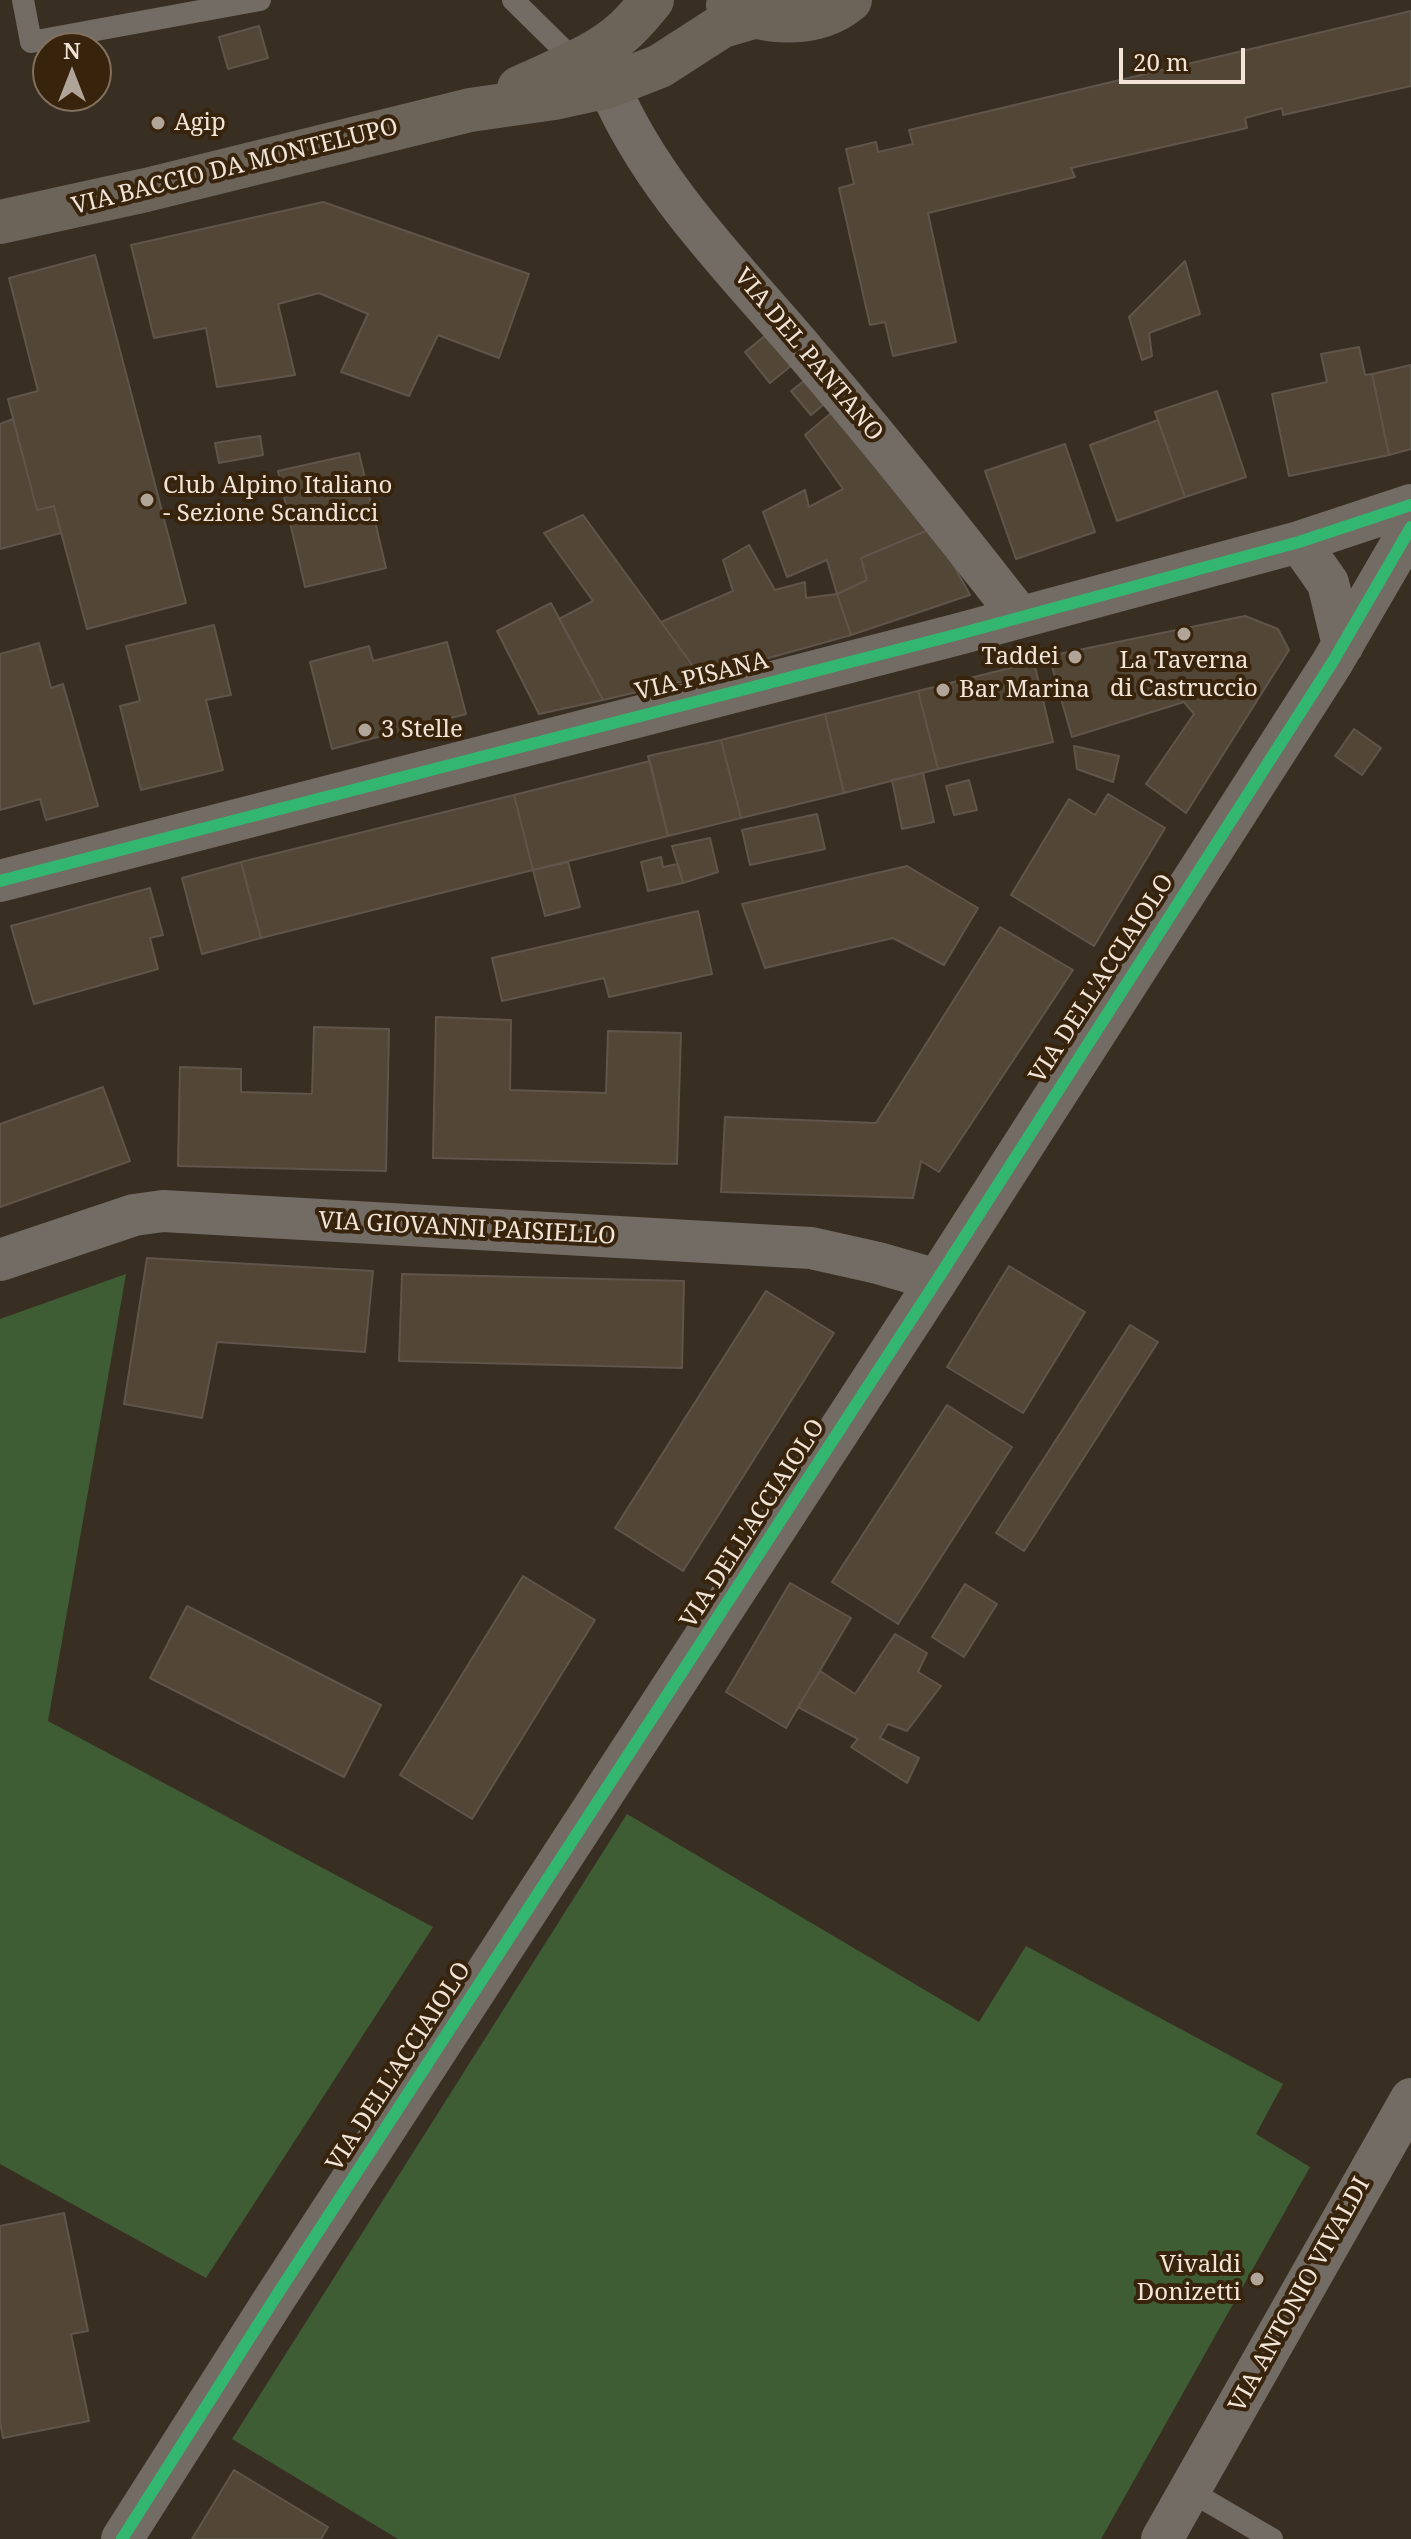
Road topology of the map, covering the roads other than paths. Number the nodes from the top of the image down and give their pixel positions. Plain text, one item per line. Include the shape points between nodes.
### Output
1 (23, 0) edge
2 (260, 0) edge
3 (513, 0) edge
4 (652, 0) edge
5 (850, 0) edge
6 (738, 8) edge
7 (592, 74) junction
8 (0, 222) edge
9 (1411, 505) edge
10 (1411, 527) edge
11 (1299, 542) junction
12 (1020, 617) junction
13 (1343, 645) junction
14 (0, 881) edge
15 (0, 1260) edge
16 (937, 1280) junction
17 (1410, 2104) edge
18 (1190, 2491) junction
19 (122, 2539) edge
20 (1162, 2539) edge
21 (1272, 2539) edge

1 - 2 lane via 31,42
3 - 7 lane
4 - 7 main road, VIA BACCIO DA MONTELUPO via 615,39
5 - 6 main road via 816,17 785,22
6 - 7 main road, VIA BACCIO DA MONTELUPO via 722,26 660,66
7 - 8 main road, VIA BACCIO DA MONTELUPO via 470,110
7 - 12 street, VIA DEL PANTANO via 649,165
9 - 11 street, VIA PISANA
10 - 13 street, VIA DELL'ACCIAIOLO
11 - 12 street, VIA PISANA
11 - 13 street via 1328,583
12 - 14 street, VIA PISANA
13 - 16 street, VIA DELL'ACCIAIOLO
15 - 16 street, VIA GIOVANNI PAISIELLO via 134,1215 163,1211 811,1248
16 - 19 street, VIA DELL'ACCIAIOLO
17 - 18 street, VIA ANTONIO VIVALDI
18 - 20 street, VIA ANTONIO VIVALDI
18 - 21 lane

